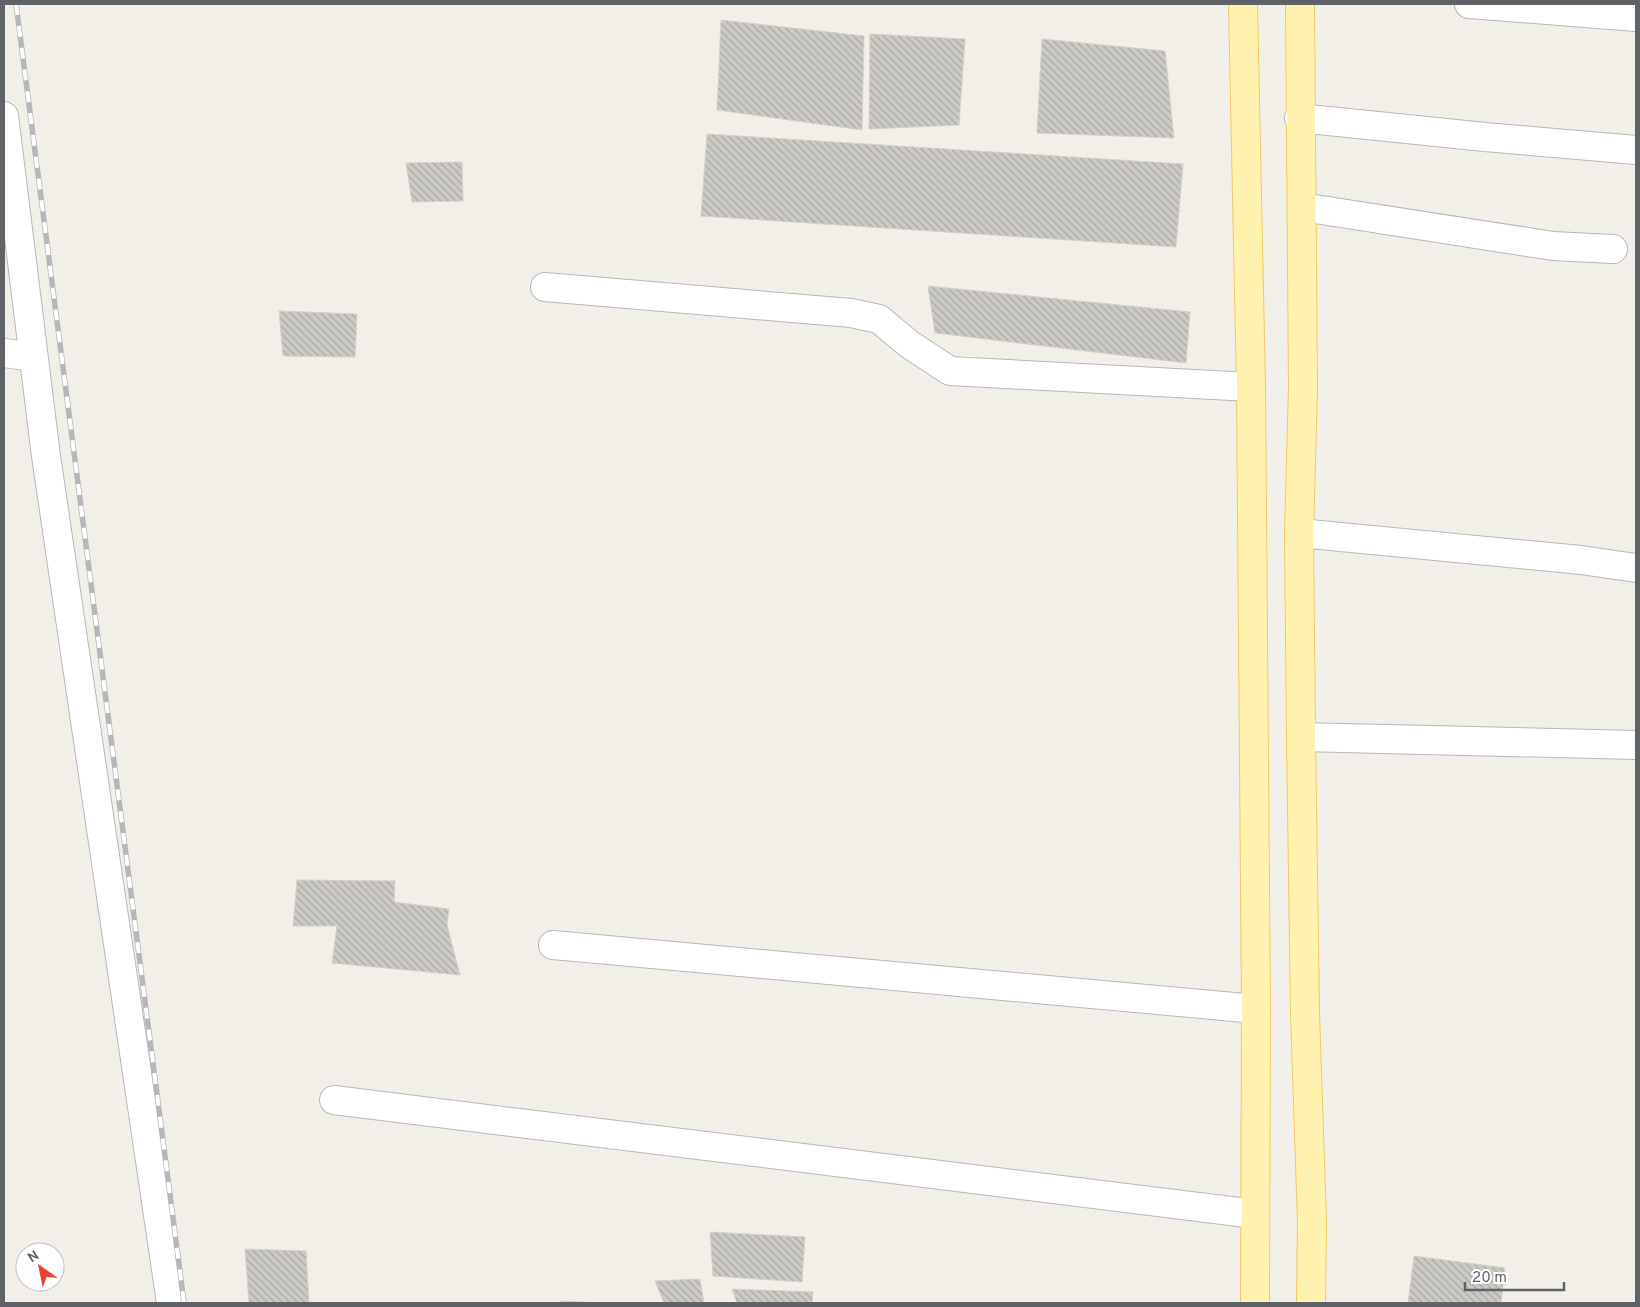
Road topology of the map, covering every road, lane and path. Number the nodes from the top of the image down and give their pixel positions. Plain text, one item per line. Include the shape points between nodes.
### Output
1 (1243, 4) edge
2 (1300, 4) edge
3 (1469, 4) edge
4 (1636, 17) edge
5 (4, 116) edge
6 (1299, 118) junction
7 (1636, 150) edge
8 (1302, 207) junction
9 (1613, 249) dead end
10 (545, 287) dead end
11 (4, 353) edge
12 (34, 357) junction
13 (1251, 387) junction
14 (1299, 533) junction
15 (1636, 568) edge
16 (1300, 737) junction
17 (1636, 745) edge
18 (554, 945) dead end
19 (1256, 1009) junction
20 (334, 1100) dead end
21 (1254, 1214) junction
22 (171, 1303) edge
23 (1255, 1303) edge
24 (1312, 1303) edge

1 - 13 main road
2 - 6 main road
3 - 4 street
5 - 12 street
6 - 7 street
6 - 8 main road
8 - 9 street via 1553,246
8 - 14 main road via 1303,389
10 - 13 street via 861,315 879,319 950,371
11 - 12 street
12 - 22 street
13 - 19 main road
14 - 15 street
14 - 16 main road
16 - 17 street
16 - 24 main road
18 - 19 street
19 - 21 main road
20 - 21 street
21 - 23 main road

